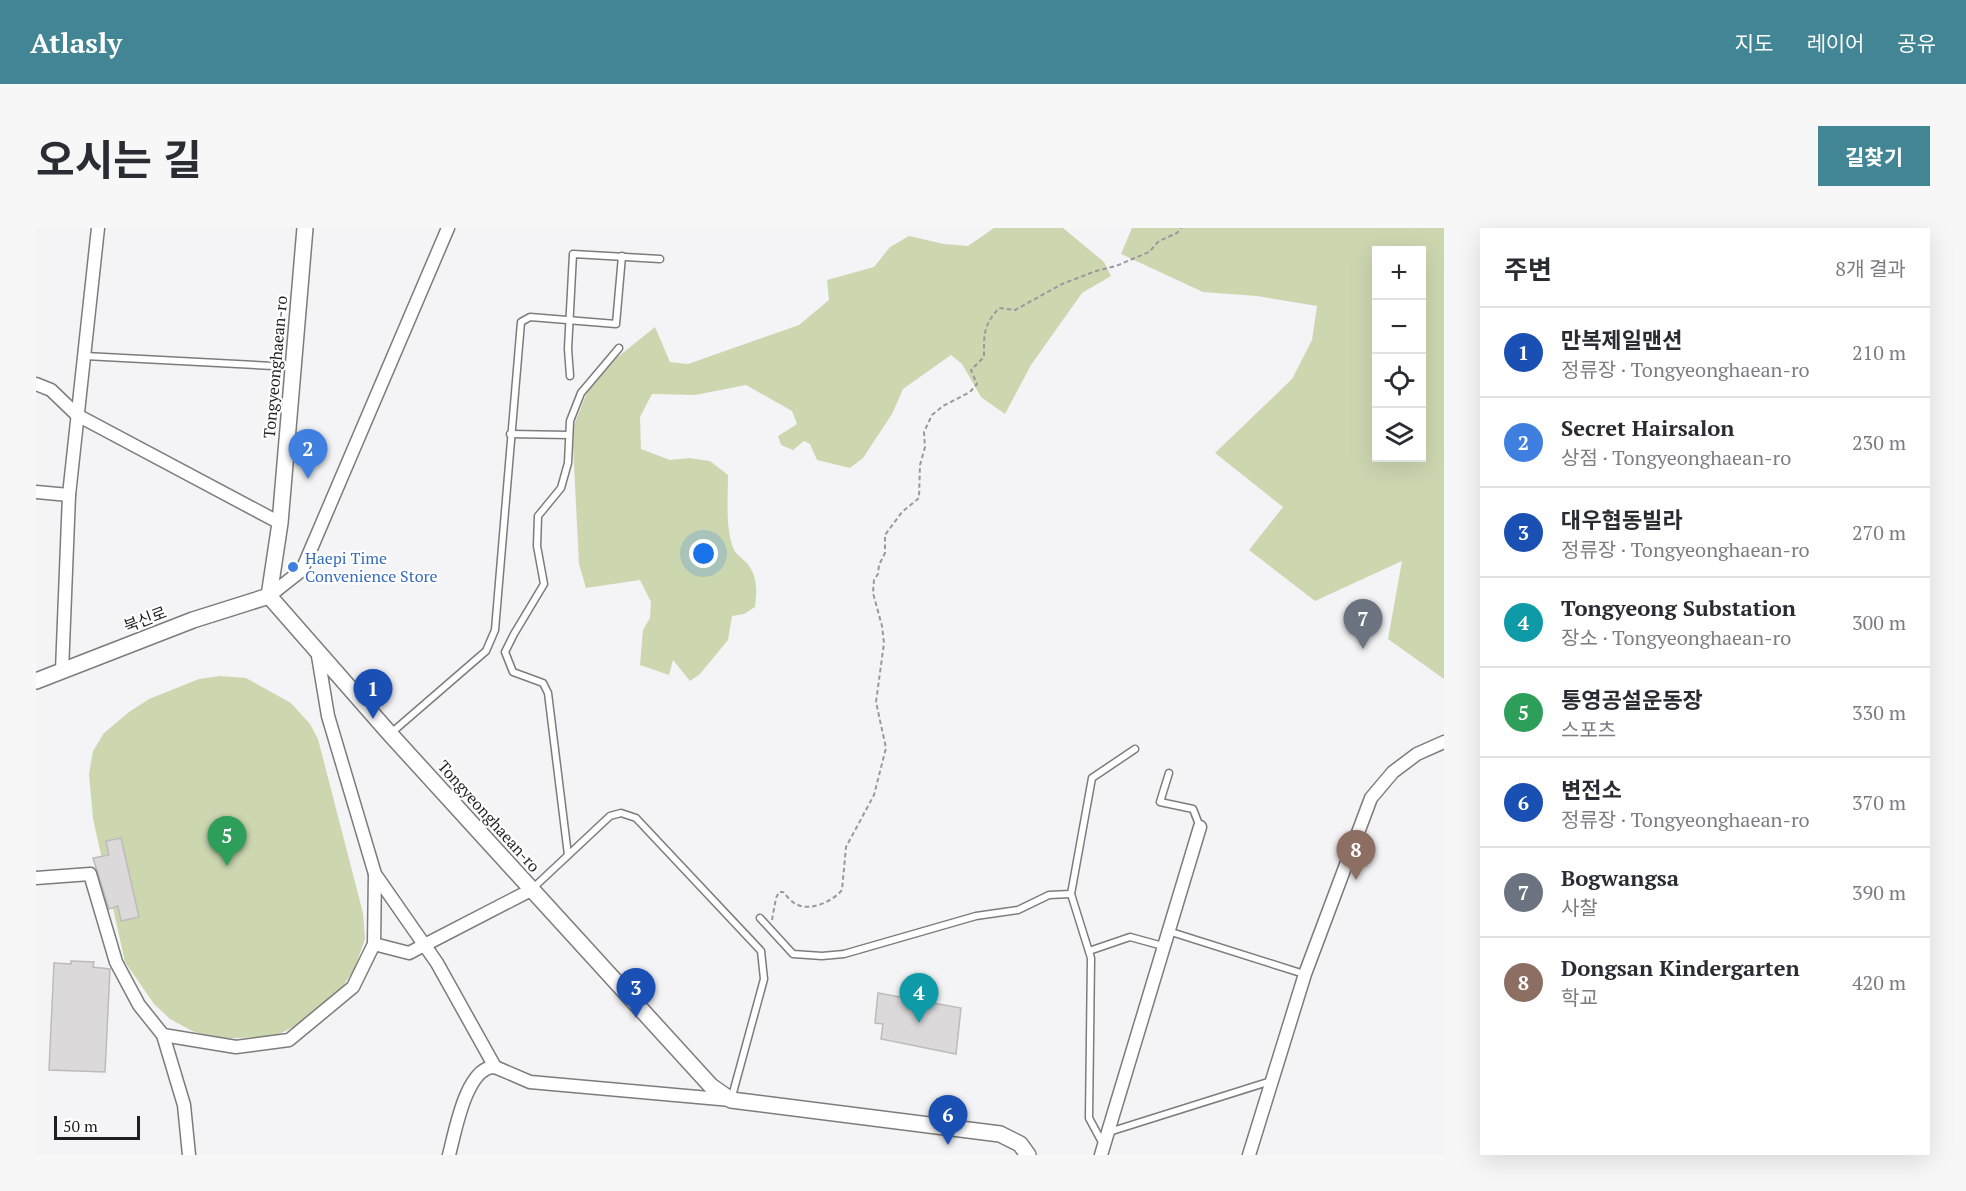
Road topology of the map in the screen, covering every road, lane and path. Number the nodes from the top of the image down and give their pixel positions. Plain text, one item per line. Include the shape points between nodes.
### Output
1 (98, 228) edge
2 (304, 228) edge
3 (448, 228) edge
4 (1181, 228) edge
5 (622, 256) junction
6 (660, 259) dead end
7 (570, 320) junction
8 (619, 348) dead end
9 (85, 356) junction
10 (293, 367) junction
11 (570, 376) dead end
12 (36, 384) edge
13 (77, 415) junction
14 (510, 435) junction
15 (569, 435) junction
16 (36, 492) edge
17 (69, 495) junction
18 (280, 524) junction
19 (269, 596) junction
20 (317, 650) junction
21 (62, 671) junction
22 (36, 681) edge
23 (390, 734) junction
24 (1444, 742) edge
25 (1135, 749) dead end
26 (1169, 773) dead end
27 (1200, 827) joint
28 (568, 855) junction
29 (375, 874) junction
30 (36, 878) edge
31 (531, 890) junction
32 (1071, 894) junction
33 (760, 918) dead end
34 (770, 929) junction
35 (1168, 931) junction
36 (374, 944) junction
37 (424, 945) junction
38 (1163, 946) junction
39 (1089, 951) junction
40 (1305, 974) junction
41 (163, 1035) junction
42 (495, 1066) junction
43 (1272, 1080) junction
44 (731, 1100) junction
45 (1104, 1144) edge
46 (189, 1155) edge
47 (449, 1155) edge
48 (1029, 1155) edge
49 (1249, 1155) edge

1 - 9 street
2 - 10 street, Tongyeonghaean-ro
3 - 19 street via 302,570
4 - 34 path via 1149,252 1062,284 1015,310 999,308 988,321 984,357 971,370 977,384 932,415 924,432 919,498 902,512 885,535 885,553 874,580 873,593 884,643 876,702 886,748 874,795 846,847 842,890 831,900 810,906 797,905 779,892
5 - 6 lane
5 - 7 lane via 616,324
5 - 7 lane via 573,254
7 - 11 lane
7 - 14 lane via 530,317 520,322
8 - 15 lane via 581,393
9 - 10 lane
9 - 13 street
10 - 18 street, Tongyeonghaean-ro
12 - 13 street via 51,390
13 - 17 street
13 - 18 street
14 - 15 lane
14 - 23 lane via 495,630 486,651
15 - 28 lane via 568,463 561,488 538,516 537,546 544,584 505,652 513,672 543,683 548,693
16 - 17 street
17 - 21 street
18 - 19 street, Tongyeonghaean-ro
19 - 20 street, Tongyeonghaean-ro
19 - 21 street, 북신로 via 193,620
20 - 23 street, Tongyeonghaean-ro
20 - 29 street via 328,716
21 - 22 street, 북신로
23 - 31 street, Tongyeonghaean-ro
24 - 40 street via 1417,754 1393,772 1371,798
25 - 32 lane via 1092,778
26 - 27 lane via 1160,802 1193,808
27 - 35 street
28 - 31 lane
28 - 44 lane via 610,816 621,813 636,818 761,951 764,979
29 - 36 street
29 - 37 street
30 - 41 street via 90,874 116,962 139,1005
31 - 37 street
31 - 44 street, Tongyeonghaean-ro via 711,1086
32 - 34 lane via 1049,895 1018,910 976,916 844,954 793,954
32 - 39 lane
33 - 34 lane
35 - 38 street
35 - 40 lane
36 - 37 street via 409,953
36 - 41 street via 353,987 289,1040 236,1047
37 - 42 street
38 - 39 lane via 1130,937
38 - 45 street
39 - 45 lane via 1089,1118
40 - 43 street
41 - 46 street via 184,1105
42 - 44 street via 530,1082
42 - 47 street via 477,1075 464,1099
43 - 45 lane
43 - 49 street
44 - 48 street via 1000,1134 1020,1144

